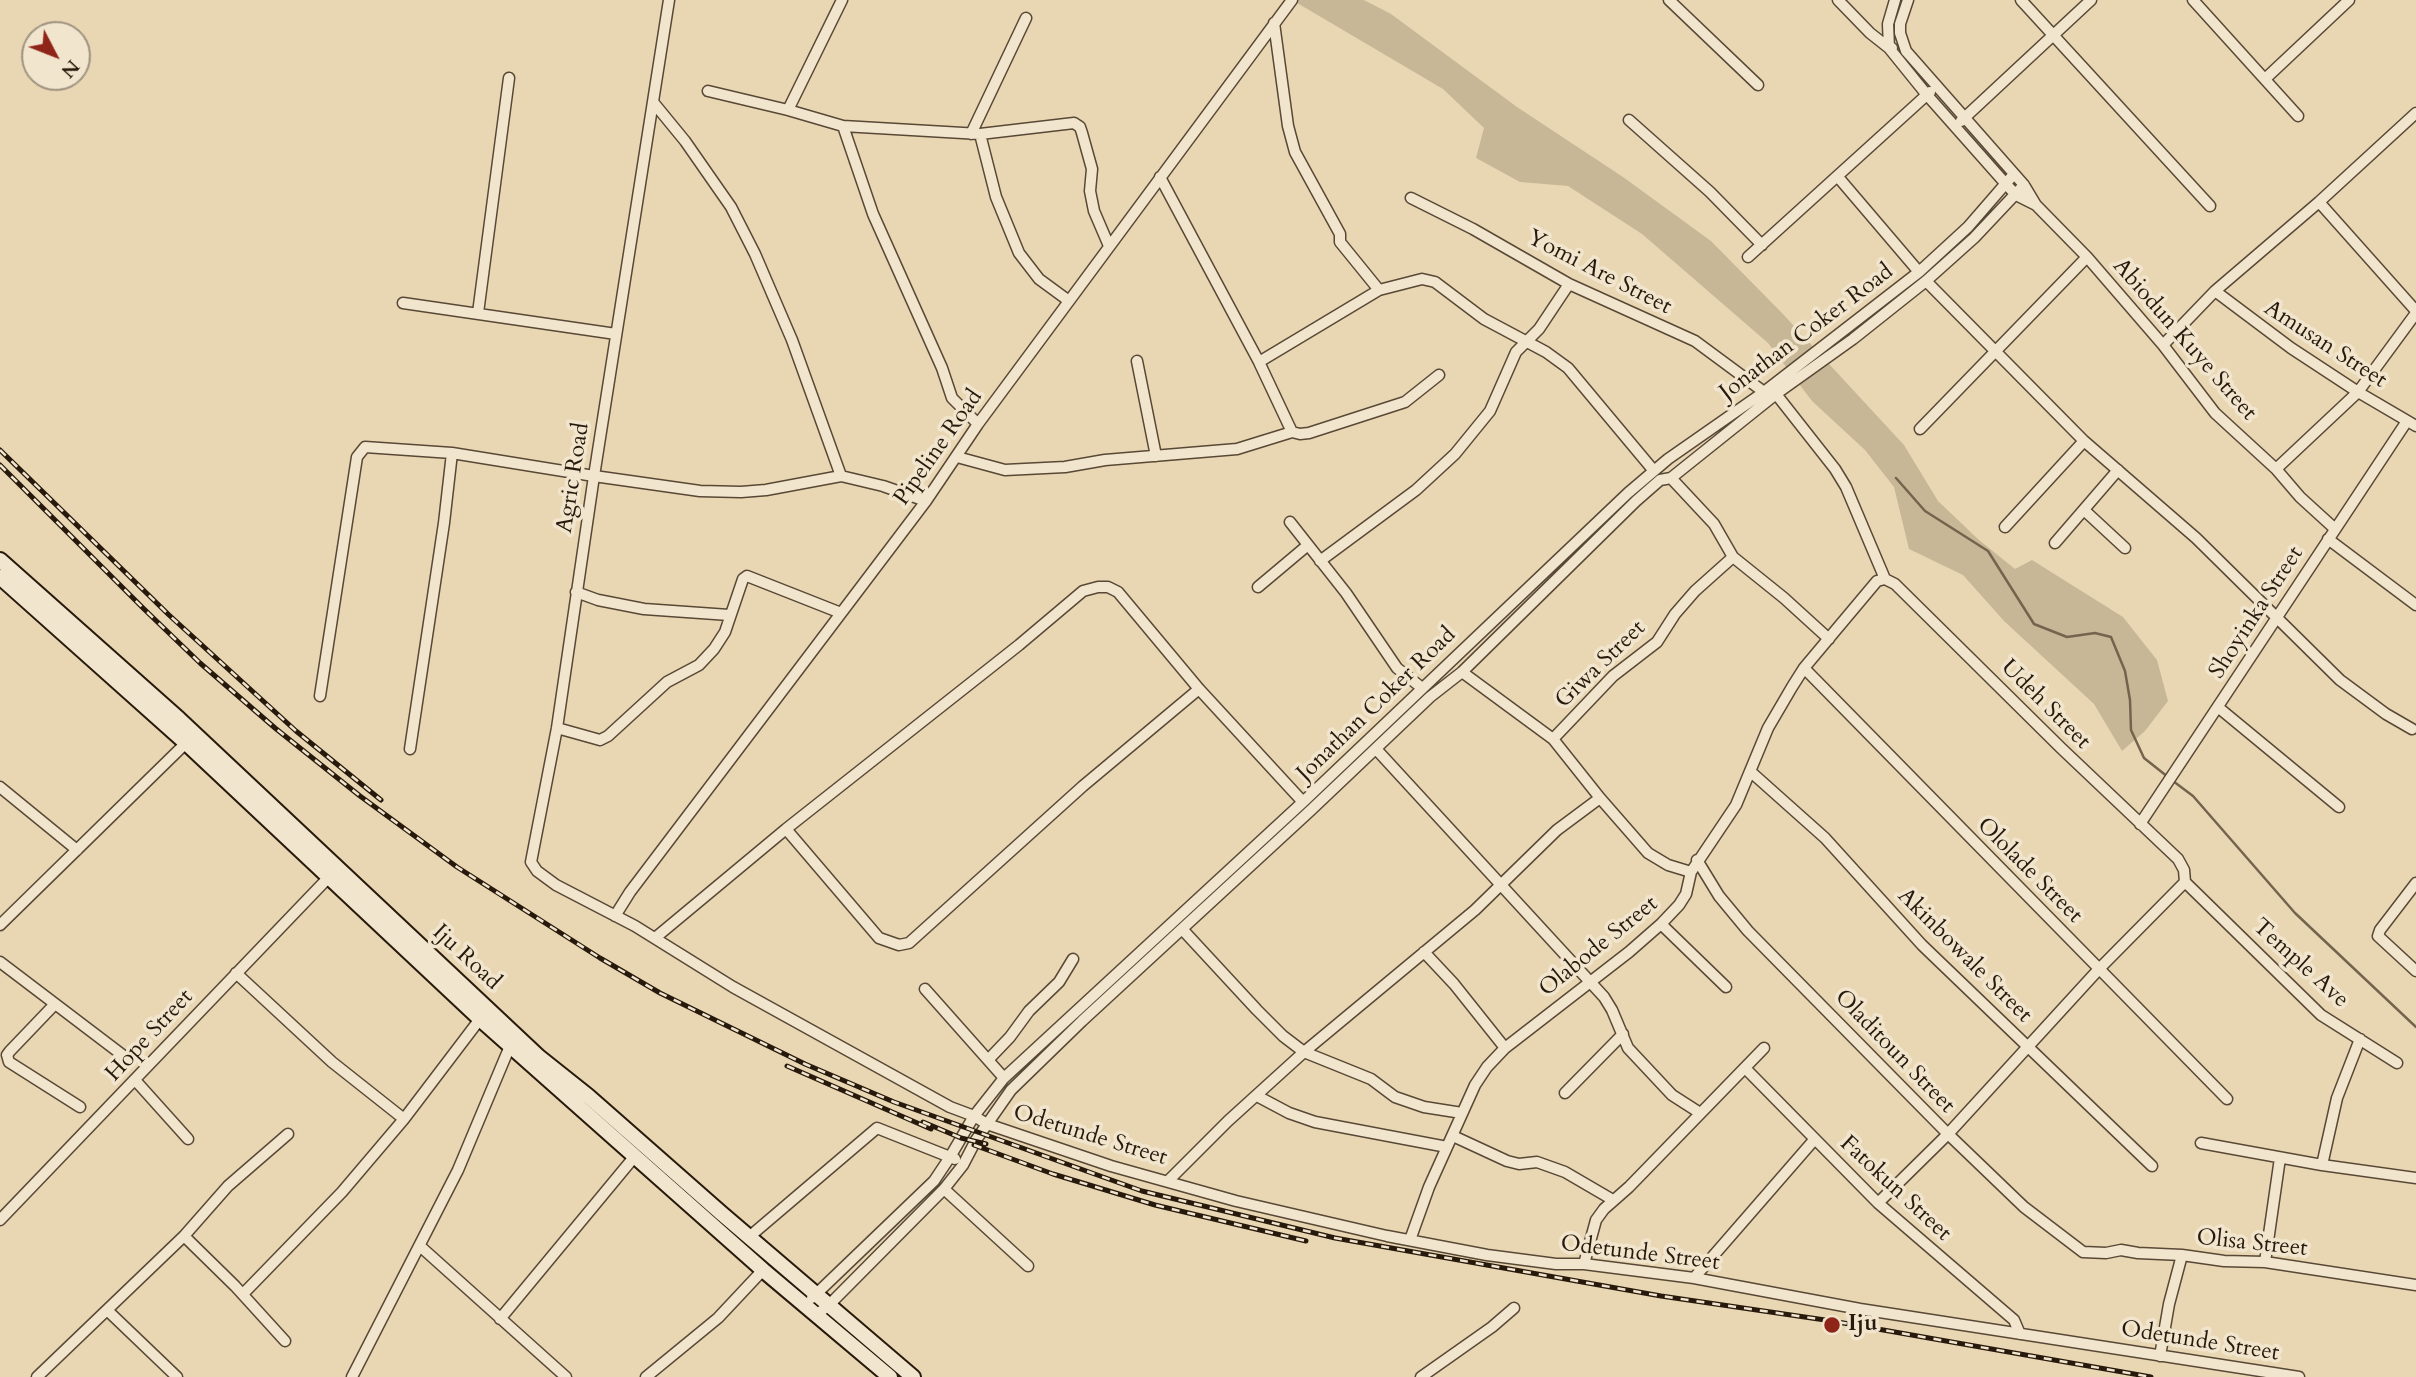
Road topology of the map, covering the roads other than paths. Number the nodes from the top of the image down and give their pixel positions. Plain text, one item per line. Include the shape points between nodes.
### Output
1 (669, 0) edge
2 (842, 0) edge
3 (1292, 0) edge
4 (1669, 0) edge
5 (1838, 0) edge
6 (1895, 0) edge
7 (1908, 0) edge
8 (2021, 0) edge
9 (2091, 0) edge
10 (2193, 0) edge
11 (2350, 0) edge
12 (1027, 18) dead end
13 (1274, 23) junction
14 (2054, 35) junction
15 (1903, 45) junction
16 (1889, 48) junction
17 (509, 78) dead end
18 (2265, 79) junction
19 (1758, 85) dead end
20 (1936, 87) junction
21 (708, 91) dead end
22 (1927, 95) junction
23 (653, 102) junction
24 (788, 110) junction
25 (2416, 113) edge
26 (2298, 116) dead end
27 (1964, 118) junction
28 (1629, 120) dead end
29 (843, 126) junction
30 (1956, 126) junction
31 (975, 134) junction
32 (2014, 174) junction
33 (1160, 177) junction
34 (1838, 177) junction
35 (2005, 183) junction
36 (2024, 185) junction
37 (2016, 195) junction
38 (1411, 198) dead end
39 (2319, 202) junction
40 (2036, 205) junction
41 (2210, 206) dead end
42 (1762, 245) junction
43 (1108, 246) junction
44 (1748, 257) dead end
45 (2087, 257) junction
46 (1922, 277) junction
47 (1569, 284) junction
48 (1379, 290) junction
49 (2215, 291) junction
50 (1069, 301) junction
51 (403, 303) dead end
52 (2416, 312) edge
53 (478, 313) junction
54 (616, 334) junction
55 (1526, 342) junction
56 (2163, 345) junction
57 (1995, 350) junction
58 (1137, 361) dead end
59 (1259, 362) junction
60 (1439, 375) dead end
61 (1764, 392) junction
62 (2358, 392) junction
63 (1776, 394) junction
64 (978, 424) junction
65 (2411, 424) edge
66 (1920, 429) dead end
67 (1292, 432) junction
68 (2084, 441) junction
69 (452, 453) junction
70 (1156, 456) junction
71 (957, 457) junction
72 (2276, 469) junction
73 (2118, 470) junction
74 (1654, 471) junction
75 (594, 476) junction
76 (841, 476) junction
77 (1671, 478) junction
78 (926, 501) junction
79 (2084, 509) junction
80 (1290, 522) dead end
81 (2005, 527) dead end
82 (2334, 528) junction
83 (2328, 539) junction
84 (2055, 543) dead end
85 (1308, 545) junction
86 (2125, 548) dead end
87 (1733, 557) junction
88 (0, 560) edge
89 (1320, 561) junction
90 (0, 577) edge
91 (1885, 579) junction
92 (1258, 587) dead end
93 (576, 592) junction
94 (2416, 605) edge
95 (841, 613) junction
96 (729, 615) junction
97 (2276, 617) junction
98 (1829, 639) junction
99 (1804, 668) junction
100 (1462, 672) junction
101 (1422, 688) junction
102 (1199, 689) junction
103 (320, 696) dead end
104 (2219, 708) junction
105 (557, 727) junction
106 (2412, 729) dead end
107 (1553, 739) junction
108 (186, 743) junction
109 (410, 749) dead end
110 (1376, 749) junction
111 (1751, 772) junction
112 (0, 787) edge
113 (1600, 798) junction
114 (1303, 802) junction
115 (2339, 807) dead end
116 (2140, 824) junction
117 (786, 829) junction
118 (77, 850) junction
119 (1697, 860) junction
120 (1691, 872) junction
121 (328, 878) junction
122 (2185, 882) junction
123 (2416, 883) edge
124 (1502, 884) junction
125 (615, 916) junction
126 (0, 925) edge
127 (1661, 925) junction
128 (1182, 929) junction
129 (655, 938) junction
130 (1424, 951) junction
131 (1073, 959) dead end
132 (0, 962) edge
133 (2099, 969) junction
134 (2416, 971) edge
135 (236, 973) junction
136 (1590, 983) junction
137 (1726, 987) dead end
138 (925, 989) dead end
139 (55, 1004) junction
140 (480, 1019) junction
141 (1623, 1034) junction
142 (2360, 1039) junction
143 (510, 1045) junction
144 (2027, 1045) junction
145 (1505, 1048) junction
146 (1764, 1048) dead end
147 (1304, 1052) junction
148 (129, 1060) dead end
149 (988, 1060) junction
150 (2397, 1063) dead end
151 (1745, 1068) junction
152 (1004, 1078) junction
153 (135, 1080) junction
154 (1565, 1093) dead end
155 (1257, 1096) junction
156 (2227, 1100) dead end
157 (80, 1107) dead end
158 (1700, 1112) junction
159 (1462, 1113) junction
160 (974, 1116) junction
161 (404, 1119) junction
162 (987, 1124) junction
163 (288, 1134) dead end
164 (1948, 1134) junction
165 (1453, 1136) junction
166 (188, 1139) dead end
167 (1814, 1140) junction
168 (2201, 1143) dead end
169 (1447, 1147) junction
170 (635, 1156) junction
171 (950, 1157) junction
172 (2280, 1158) junction
173 (965, 1162) junction
174 (2322, 1165) junction
175 (2152, 1166) dead end
176 (2416, 1178) edge
177 (1168, 1181) junction
178 (944, 1189) junction
179 (1614, 1200) junction
180 (1878, 1203) junction
181 (0, 1220) edge
182 (184, 1236) junction
183 (749, 1237) junction
184 (1410, 1240) junction
185 (421, 1247) junction
186 (2083, 1252) joint
187 (2182, 1255) junction
188 (2265, 1262) junction
189 (1584, 1264) junction
190 (1028, 1266) dead end
191 (763, 1270) junction
192 (1694, 1278) junction
193 (2416, 1285) edge
194 (243, 1294) junction
195 (817, 1305) junction
196 (1514, 1308) dead end
197 (107, 1310) junction
198 (500, 1319) junction
199 (2020, 1334) junction
200 (285, 1340) dead end
201 (2160, 1356) junction
202 (354, 1373) edge
203 (37, 1377) edge
204 (177, 1377) edge
205 (366, 1377) edge
206 (566, 1377) edge
207 (646, 1377) edge
208 (890, 1377) edge
209 (913, 1377) edge
210 (1421, 1377) edge
211 (2299, 1377) edge

1 - 23 street, Agric Road
2 - 24 street
3 - 13 street, Pipeline Road
4 - 19 street
5 - 16 street, Abiodun Kuye Street
6 - 16 street via 1888,24
7 - 15 street via 1900,24
8 - 14 street
9 - 14 street
10 - 18 street
11 - 18 street
12 - 31 street
13 - 33 street, Pipeline Road
13 - 48 street via 1295,152 1340,234 1340,242
14 - 27 street
14 - 41 street
15 - 16 street
15 - 20 street, Abiodun Kuye Street
16 - 22 street, Abiodun Kuye Street
17 - 53 street
18 - 26 street
20 - 22 street
20 - 27 street, Abiodun Kuye Street
21 - 24 street
22 - 30 street, Abiodun Kuye Street
22 - 34 street
23 - 54 street, Agric Road
23 - 76 street via 712,178 755,254
24 - 29 street
25 - 39 street
27 - 30 street
27 - 32 street, Abiodun Kuye Street
28 - 42 street via 1710,191
29 - 31 street
29 - 64 street via 873,215 952,398
30 - 35 street, Abiodun Kuye Street
31 - 43 street via 1074,123 1080,127 1092,169 1094,211
31 - 50 street via 1019,253 1039,279
32 - 35 street, Jonathan Coker Road
32 - 36 street, Abiodun Kuye Street
33 - 43 street, Pipeline Road
33 - 59 street
34 - 42 street
34 - 46 street
35 - 37 street, Abiodun Kuye Street
35 - 46 street, Jonathan Coker Road
36 - 37 street, Jonathan Coker Road
36 - 40 street, Abiodun Kuye Street
37 - 40 street, Abiodun Kuye Street
37 - 46 street, Jonathan Coker Road via 1974,238
38 - 47 street, Yomi Are Street
39 - 49 street
39 - 52 street
40 - 45 street, Abiodun Kuye Street
42 - 44 street
43 - 50 street, Pipeline Road
45 - 56 street, Abiodun Kuye Street
45 - 57 street
46 - 57 street
46 - 61 street, Jonathan Coker Road
46 - 63 street, Jonathan Coker Road via 1853,339
47 - 55 street
47 - 61 street, Yomi Are Street via 1695,341
48 - 55 street via 1422,279 1435,282
48 - 59 street
49 - 56 street
49 - 62 street, Amusan Street via 2261,328
50 - 64 street, Pipeline Road
51 - 53 street
52 - 62 street
53 - 54 street
54 - 75 street, Agric Road
55 - 74 street via 1568,368
55 - 89 street via 1516,352 1490,411 1455,454 1416,490
56 - 72 street, Abiodun Kuye Street via 2215,413
57 - 66 street
57 - 68 street
58 - 70 street
59 - 67 street
60 - 67 street via 1405,402 1310,433
61 - 74 street, Jonathan Coker Road
62 - 65 street, Amusan Street
62 - 72 street
63 - 77 street, Jonathan Coker Road
63 - 91 street via 1846,487
64 - 71 street, Pipeline Road
65 - 82 street, Shoyinka Street
67 - 70 street via 1237,449
68 - 73 street
68 - 81 street
69 - 75 street
69 - 103 street via 365,447 360,451
69 - 109 street
70 - 71 street via 1005,470
71 - 78 street, Pipeline Road
72 - 82 street, Abiodun Kuye Street
73 - 79 street
73 - 97 street
74 - 101 street, Jonathan Coker Road
75 - 76 street via 741,492
75 - 93 street, Agric Road
76 - 78 street
77 - 87 street via 1714,524
77 - 100 street, Jonathan Coker Road via 1660,480 1636,501
78 - 95 street, Pipeline Road
79 - 84 street
79 - 86 street
80 - 85 street
82 - 83 street, Shoyinka Street
83 - 94 street
83 - 97 street, Shoyinka Street
85 - 89 street
85 - 92 street
87 - 98 street
87 - 107 street, Giwa Street via 1695,591 1657,642 1613,676
88 - 183 main road, Iju Road via 179,719 539,1057
89 - 101 street via 1397,668
90 - 108 main road, Iju Road
91 - 98 street, Olabode Street via 1877,581
91 - 116 street, Udeh Street
93 - 96 street via 643,609
93 - 105 street, Agric Road
95 - 96 street via 747,576
95 - 125 street, Pipeline Road
96 - 105 street via 725,632 699,665 667,682 608,736 592,739
97 - 104 street, Shoyinka Street
97 - 106 street via 2353,692
98 - 99 street, Olabode Street
99 - 111 street, Olabode Street via 1768,728
99 - 133 street, Ololade Street
100 - 107 street
100 - 110 street, Jonathan Coker Road
101 - 114 street, Jonathan Coker Road
102 - 114 street
102 - 117 street via 1118,593 1108,587 1083,591
102 - 117 street via 909,943 899,945 879,938
104 - 115 street
104 - 116 street, Shoyinka Street
105 - 125 street, Agric Road via 531,862 556,885
107 - 113 street
108 - 118 street
108 - 121 main road, Iju Road
110 - 124 street
110 - 128 street, Jonathan Coker Road
111 - 119 street, Olabode Street via 1736,805
111 - 144 street, Akinbowale Street via 1825,838 1922,945
112 - 118 street
113 - 120 street via 1648,853
113 - 124 street via 1557,830
114 - 152 street, Jonathan Coker Road
116 - 122 street, Udeh Street via 2178,859
117 - 129 street
118 - 126 street
119 - 120 street, Olabode Street
119 - 164 street, Oladitoun Street via 1748,931
120 - 127 street, Olabode Street via 1686,894
121 - 135 street, Hope Street
121 - 140 main road, Iju Road
122 - 133 street
122 - 142 street, Temple Ave via 2321,1014
123 - 134 street via 2378,936
124 - 130 street
124 - 136 street
125 - 129 street, Odetunde Street
127 - 136 street, Olabode Street
127 - 137 street
128 - 147 street via 1257,1010
128 - 162 street, Jonathan Coker Road via 1012,1090
129 - 160 street, Odetunde Street via 745,994
130 - 145 street
130 - 147 street
131 - 149 street via 1059,982
132 - 139 street
133 - 144 street
133 - 156 street, Ololade Street
135 - 153 street, Hope Street
135 - 161 street via 332,1062
136 - 141 street via 1612,1010
136 - 145 street, Olabode Street
138 - 149 street
139 - 148 street
139 - 157 street via 7,1055 9,1062
140 - 143 main road, Iju Road
140 - 161 street
141 - 154 street
141 - 158 street via 1628,1048 1672,1095
142 - 150 street, Temple Ave
142 - 174 street via 2337,1098
143 - 170 main road, Iju Road
143 - 185 street
144 - 164 street
144 - 175 street, Akinbowale Street
145 - 159 street, Olabode Street via 1475,1085
146 - 151 street
147 - 155 street
147 - 159 street via 1371,1079 1395,1097
149 - 152 street
151 - 158 street
151 - 167 street, Fatokun Street
152 - 160 street, Jonathan Coker Road
153 - 166 street
153 - 181 street, Hope Street
155 - 169 street via 1315,1122
155 - 177 street
158 - 179 street
159 - 165 street, Olabode Street
160 - 162 street, Odetunde Street
160 - 171 street, Jonathan Coker Road
161 - 194 street via 342,1192
162 - 173 street, Jonathan Coker Road
162 - 177 street, Odetunde Street
163 - 182 street via 229,1186
164 - 180 street
164 - 186 street, Oladitoun Street via 2024,1207
165 - 169 street, Olabode Street
165 - 179 street via 1507,1161 1537,1162 1565,1172
167 - 180 street, Fatokun Street
167 - 192 street
168 - 172 street
169 - 184 street, Olabode Street
170 - 191 main road, Iju Road
170 - 198 street
171 - 173 street
171 - 183 street via 877,1128
171 - 195 street, Jonathan Coker Road
172 - 174 street
172 - 188 street
173 - 178 street, Jonathan Coker Road
174 - 176 street
177 - 184 street, Odetunde Street
178 - 190 street
178 - 195 street, Jonathan Coker Road
179 - 189 street via 1597,1220
180 - 199 street, Fatokun Street via 2014,1320
182 - 194 street
182 - 197 street
183 - 195 main road, Iju Road
184 - 189 street, Odetunde Street via 1487,1255
185 - 198 street
185 - 202 street
186 - 187 street, Olisa Street
187 - 188 street, Olisa Street
187 - 201 street
188 - 193 street, Olisa Street
189 - 192 street, Odetunde Street
191 - 195 main road, Iju Road
191 - 207 street via 718,1318
192 - 199 street, Odetunde Street
194 - 200 street
195 - 208 main road, Iju Road
195 - 209 main road, Iju Road
196 - 210 street
197 - 203 street
197 - 204 street
198 - 206 street
199 - 201 street, Odetunde Street
201 - 211 street, Odetunde Street
202 - 205 street

